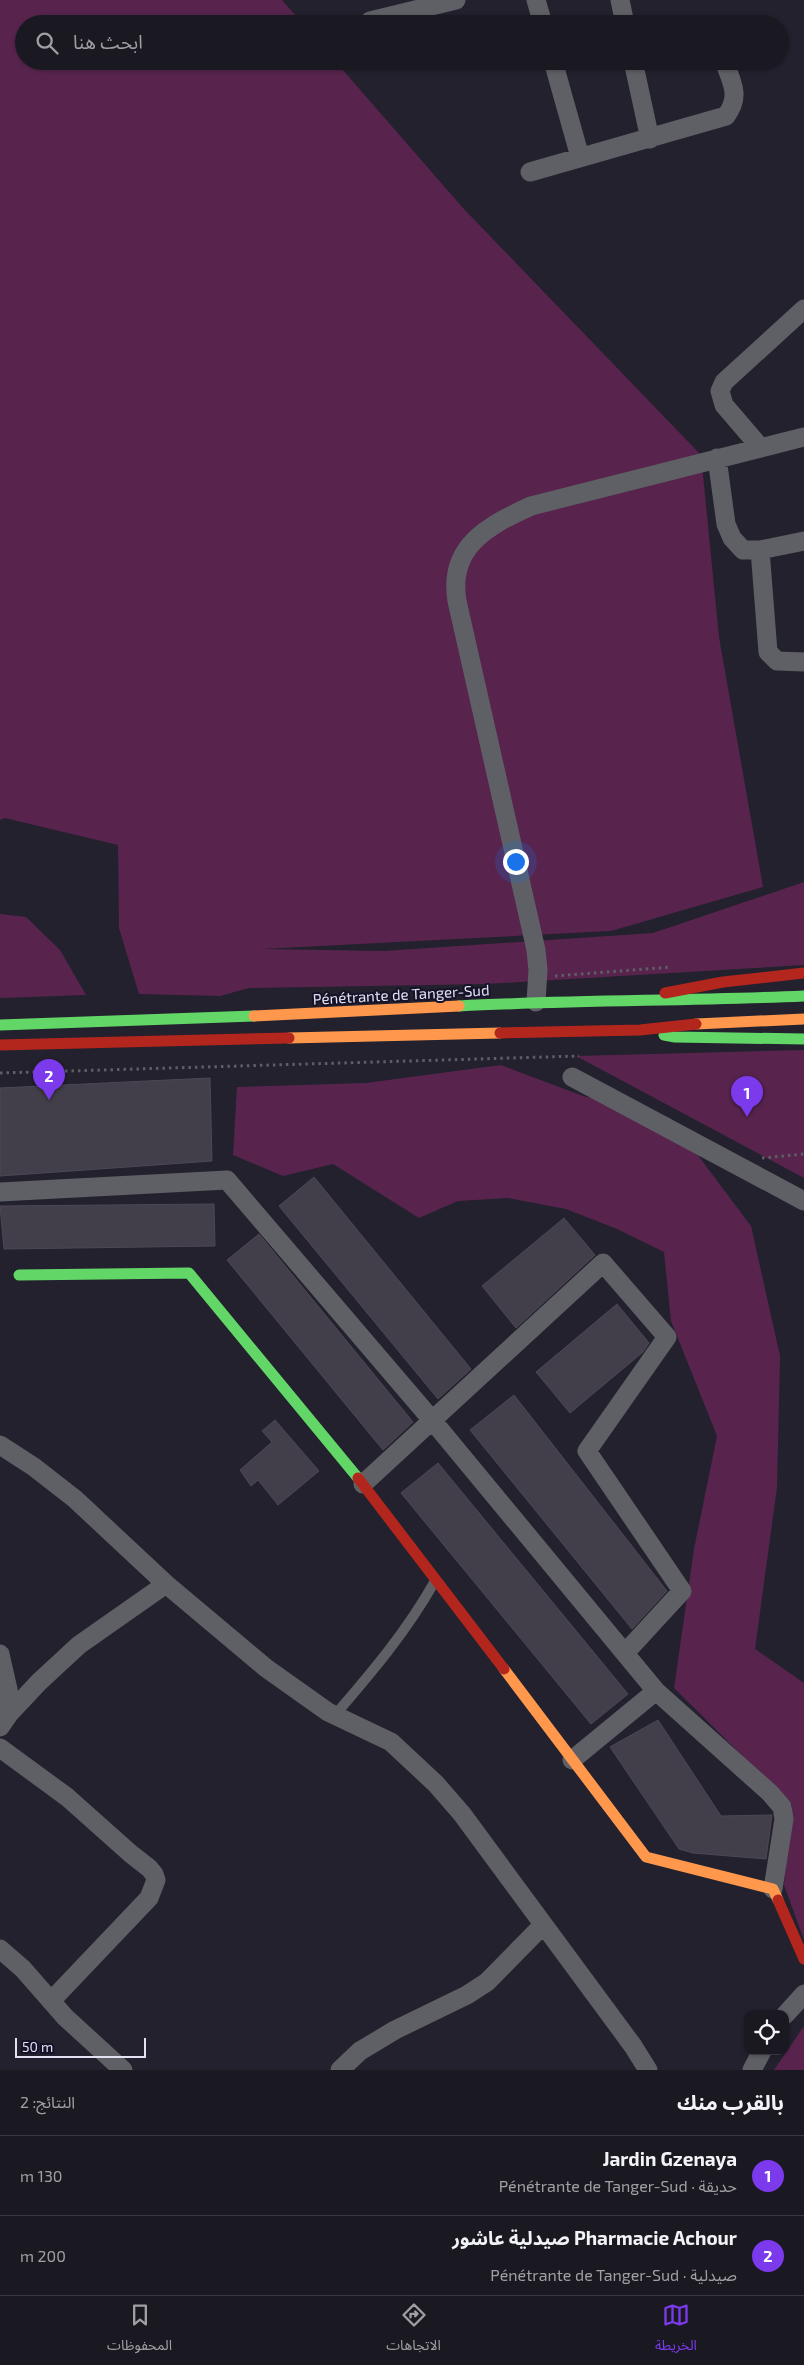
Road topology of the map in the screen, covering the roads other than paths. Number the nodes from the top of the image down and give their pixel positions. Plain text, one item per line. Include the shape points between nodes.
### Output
1 (456, 0) edge
2 (536, 0) edge
3 (620, 0) edge
4 (395, 15) edge
5 (540, 15) edge
6 (623, 15) edge
7 (556, 70) edge
8 (635, 70) edge
9 (727, 70) edge
10 (650, 139) junction
11 (580, 157) junction
12 (530, 172) dead end
13 (804, 309) edge
14 (804, 437) edge
15 (760, 447) junction
16 (717, 458) junction
17 (804, 541) edge
18 (760, 550) junction
19 (804, 662) edge
20 (804, 973) edge
21 (804, 996) edge
22 (638, 998) junction
23 (536, 1002) junction
24 (804, 1019) edge
25 (0, 1025) edge
26 (640, 1030) junction
27 (804, 1039) edge
28 (0, 1045) edge
29 (572, 1077) dead end
30 (0, 1192) edge
31 (804, 1201) edge
32 (19, 1274) dead end
33 (432, 1420) junction
34 (0, 1446) edge
35 (363, 1484) junction
36 (435, 1580) junction
37 (166, 1584) junction
38 (625, 1653) junction
39 (0, 1654) edge
40 (656, 1690) junction
41 (335, 1715) junction
42 (4, 1720) edge
43 (0, 1748) edge
44 (572, 1760) junction
45 (773, 1888) junction
46 (543, 1925) junction
47 (0, 1949) edge
48 (804, 1959) edge
49 (804, 1994) edge
50 (51, 2001) junction
51 (789, 2011) edge
52 (760, 2055) edge
53 (123, 2070) edge
54 (340, 2070) edge
55 (648, 2070) edge
56 (752, 2070) edge

1 - 4 street
2 - 5 street
3 - 6 street
7 - 11 street
8 - 10 street
9 - 10 street via 734,96 733,106 726,116
10 - 11 street
11 - 12 street
13 - 15 street via 724,382 720,391 724,405
14 - 15 street
15 - 16 street
16 - 18 street via 726,524 732,538 743,550
16 - 23 street via 530,506 478,536 459,563 455,582 457,601 536,950
17 - 18 street
18 - 19 street via 768,652 777,661
20 - 22 main road via 723,982
21 - 22 main road, Pénétrante de Tanger-Sud via 716,1000
22 - 23 main road, Pénétrante de Tanger-Sud
23 - 25 main road, Pénétrante de Tanger-Sud
24 - 26 main road via 719,1022
26 - 27 main road via 675,1037
26 - 28 main road
29 - 31 street
30 - 33 street via 227,1180
32 - 35 main road via 190,1274
33 - 35 street
33 - 38 street
33 - 38 street via 603,1263 667,1337 586,1451 682,1591
34 - 37 street via 76,1499
35 - 36 main road
36 - 41 lane via 400,1638
36 - 44 main road
37 - 41 street via 266,1668
37 - 42 street via 79,1646
38 - 40 street
39 - 42 street via 8,1689
40 - 44 street
40 - 45 street via 782,1807 784,1819
41 - 46 street via 391,1742 436,1784 462,1814
43 - 50 street via 66,1797 149,1868 156,1880 149,1898
44 - 45 main road via 646,1857
45 - 48 main road
46 - 54 street via 487,1982 395,2030 360,2051
46 - 55 street via 634,2046
47 - 50 street
49 - 51 street
50 - 53 street
52 - 56 street

